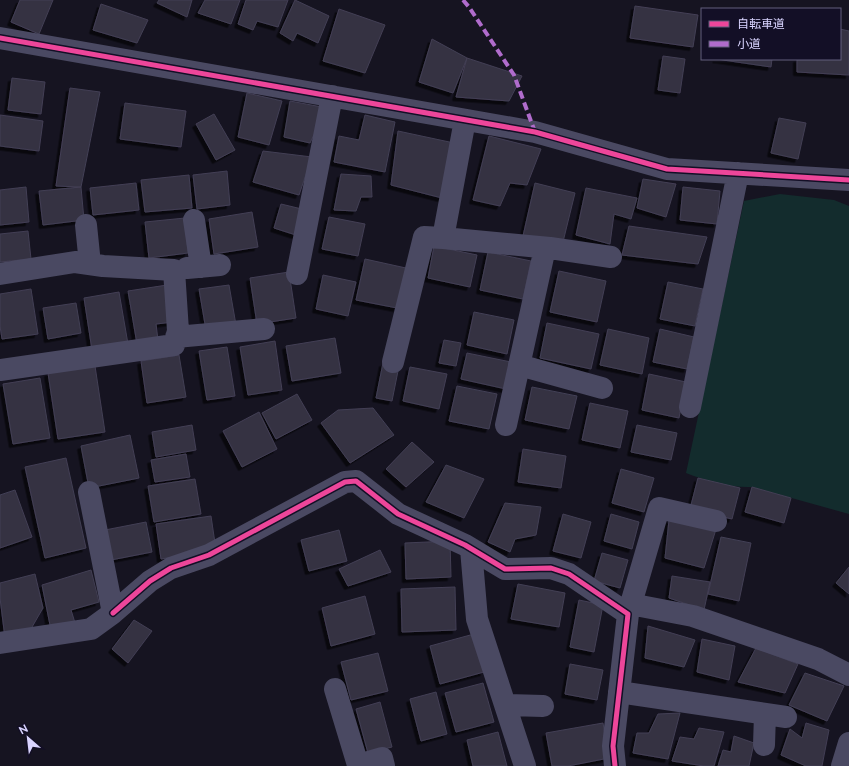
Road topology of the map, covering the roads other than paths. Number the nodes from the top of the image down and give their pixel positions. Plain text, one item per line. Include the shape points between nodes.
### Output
1 (0, 38) edge
2 (332, 96) junction
3 (465, 120) junction
4 (738, 173) junction
5 (849, 180) edge
6 (194, 220) dead end
7 (86, 225) dead end
8 (443, 238) junction
9 (546, 248) junction
10 (611, 257) dead end
11 (90, 264) junction
12 (174, 270) junction
13 (0, 274) edge
14 (297, 274) dead end
15 (264, 329) dead end
16 (176, 337) junction
17 (393, 362) dead end
18 (519, 366) junction
19 (0, 370) edge
20 (602, 388) dead end
21 (690, 407) dead end
22 (506, 425) dead end
23 (89, 492) dead end
24 (716, 521) dead end
25 (471, 549) junction
26 (629, 609) junction
27 (113, 613) junction
28 (0, 643) edge
29 (849, 675) edge
30 (335, 689) dead end
31 (619, 692) junction
32 (505, 705) junction
33 (543, 706) dead end
34 (849, 743) edge
35 (764, 746) dead end
36 (384, 766) edge
37 (525, 766) edge
38 (615, 766) edge
39 (842, 766) edge

1 - 2 street
2 - 3 street
2 - 14 street
3 - 4 street via 535,132 667,169
3 - 8 street
4 - 5 street
4 - 21 street
6 - 12 street via 211,266
7 - 11 street
8 - 9 street
8 - 17 street via 424,237
9 - 10 street
9 - 18 street
11 - 12 street
11 - 13 street via 75,262
12 - 16 street via 178,331
15 - 16 street
16 - 19 street via 174,344
18 - 20 street
18 - 22 street
23 - 27 street
24 - 26 street via 659,508
25 - 26 street via 505,569 551,568 570,574
25 - 27 street via 398,514 356,481 345,482 209,555 171,568 150,581
25 - 32 street via 477,619
26 - 29 street via 693,616 818,659
26 - 31 street
27 - 28 street via 91,629
30 - 36 street via 358,765 382,758
31 - 35 street via 776,716
31 - 38 street via 613,746
32 - 33 street
32 - 37 street
34 - 39 street

